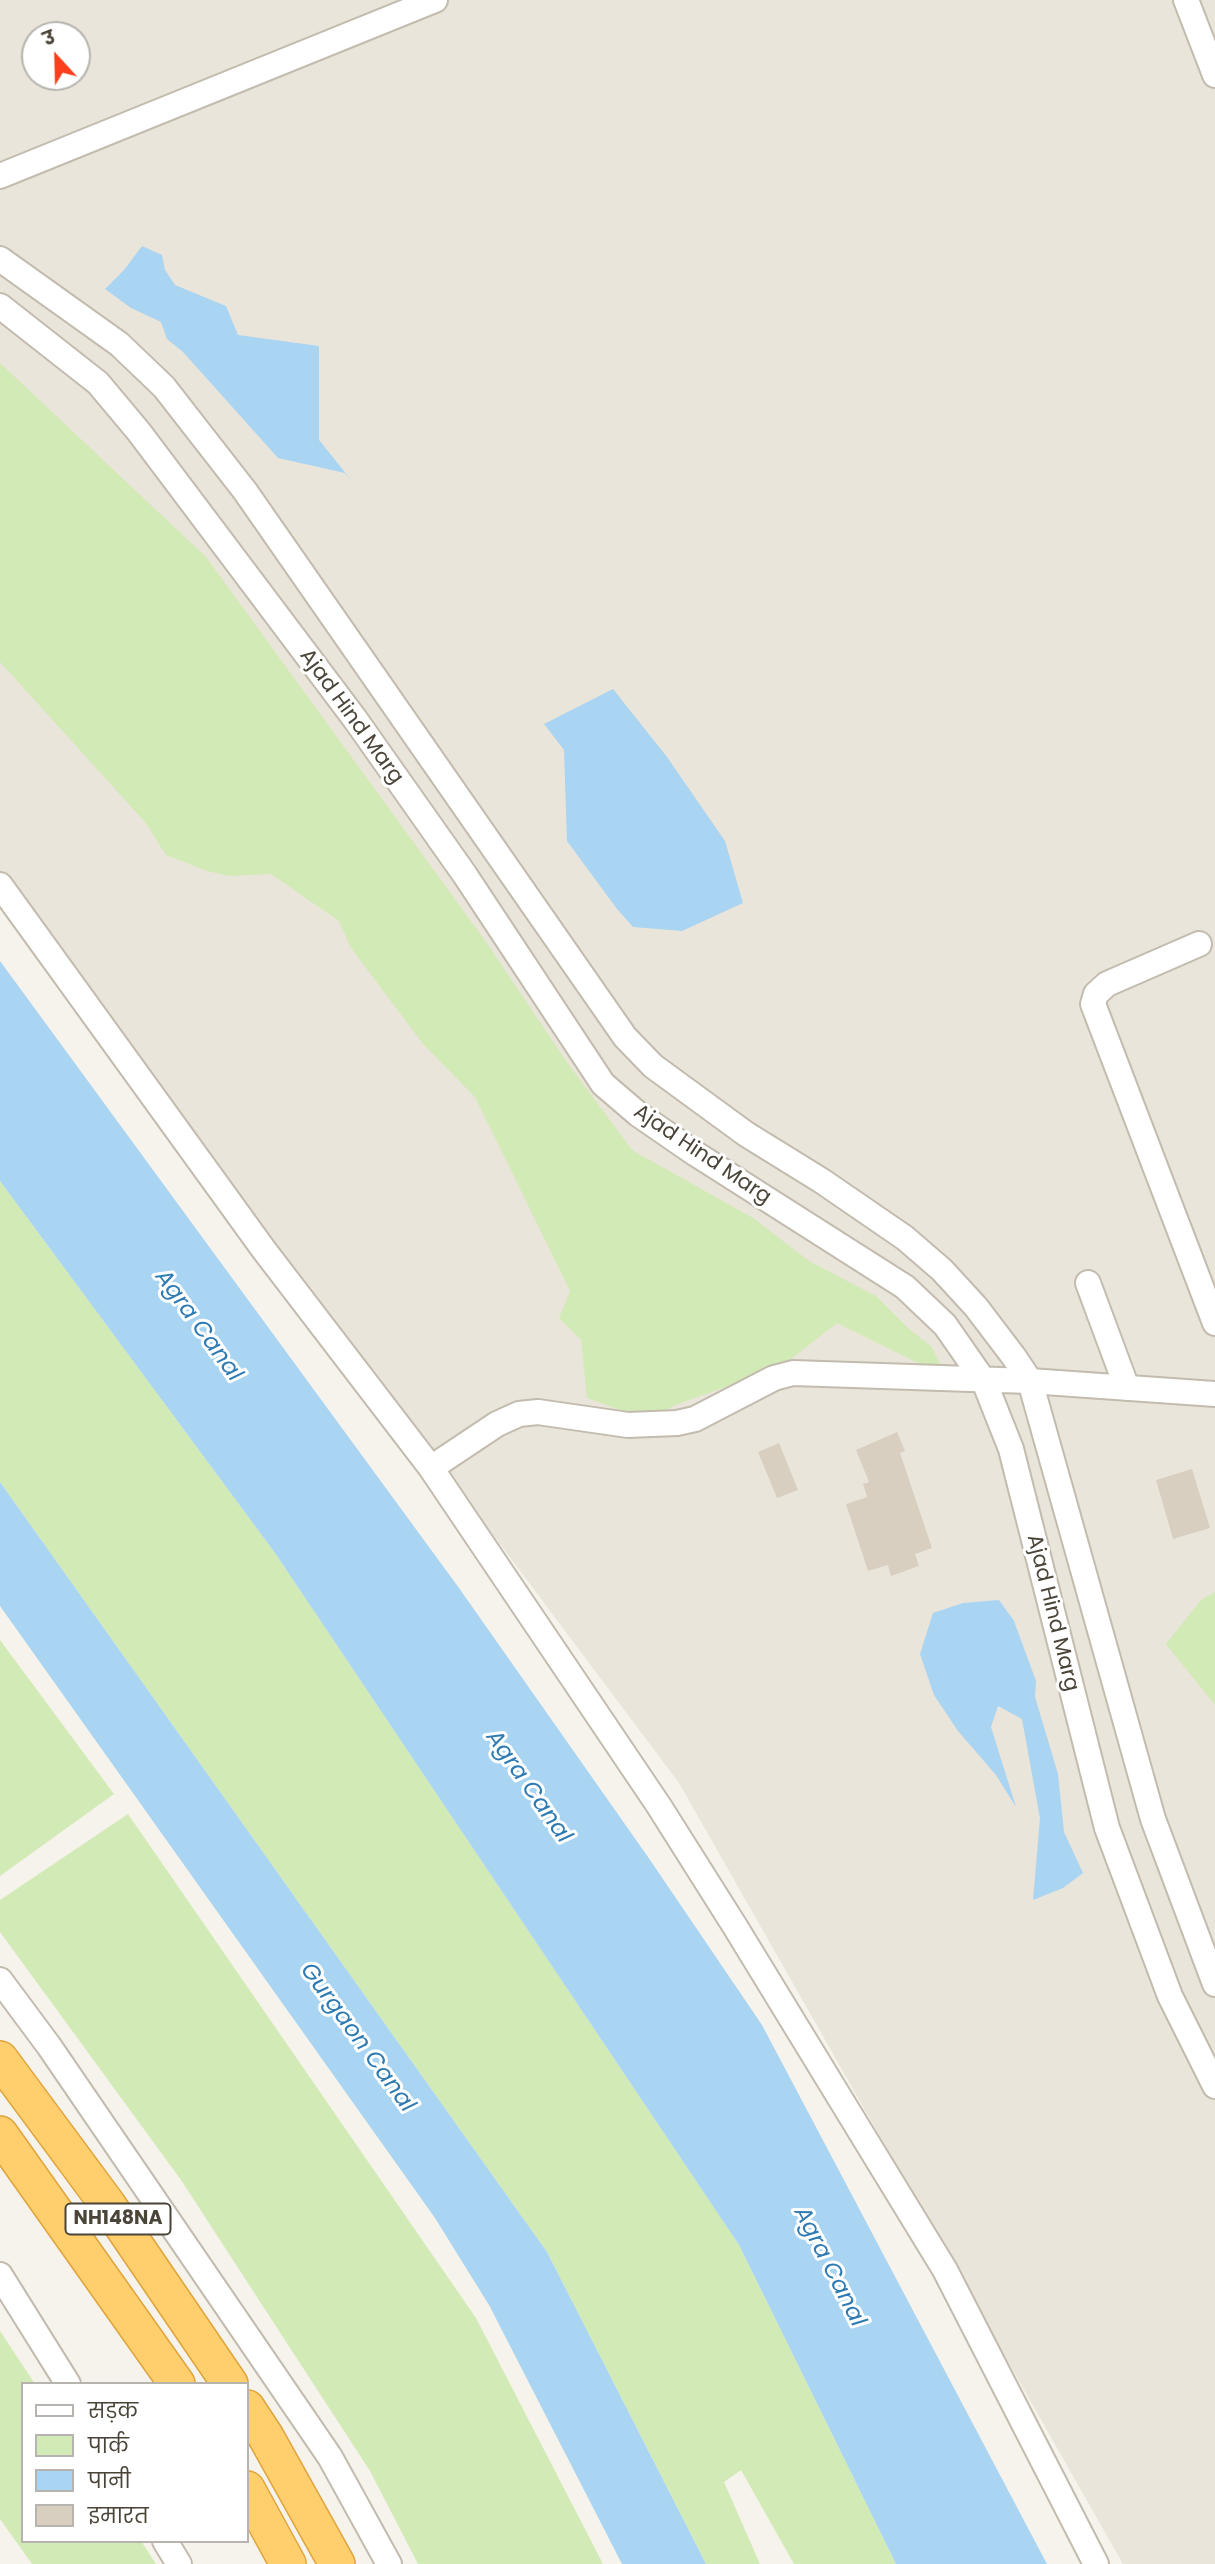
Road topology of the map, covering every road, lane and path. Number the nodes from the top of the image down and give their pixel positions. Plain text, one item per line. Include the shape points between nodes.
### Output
1 (435, 0) edge
2 (1186, 0) edge
3 (1215, 75) edge
4 (0, 176) edge
5 (0, 259) edge
6 (0, 306) edge
7 (0, 885) edge
8 (1199, 944) dead end
9 (1088, 1283) dead end
10 (1215, 1323) edge
11 (984, 1381) junction
12 (1030, 1381) junction
13 (1127, 1388) junction
14 (1215, 1394) edge
15 (431, 1468) junction
16 (0, 1980) edge
17 (1215, 1984) edge
18 (0, 2059) edge
19 (1215, 2086) edge
20 (0, 2134) edge
21 (0, 2275) edge
22 (67, 2382) edge
23 (176, 2382) edge
24 (229, 2382) edge
25 (248, 2410) edge
26 (248, 2491) edge
27 (166, 2543) edge
28 (179, 2564) edge
29 (288, 2564) edge
30 (337, 2564) edge
31 (389, 2564) edge
32 (1096, 2564) edge

1 - 4 street
2 - 3 street
5 - 12 street via 119,344 164,387 245,491 625,1037 653,1066 746,1134 905,1238 976,1307
6 - 11 street, Ajad Hind Marg via 98,383 139,432 355,719 603,1084 696,1154 905,1287 945,1325
7 - 15 street via 264,1250
8 - 10 street via 1107,984 1096,993 1093,1004
9 - 13 street
11 - 12 street
11 - 15 street via 793,1373 677,1423 628,1424 538,1412 519,1414
11 - 19 street, Ajad Hind Marg via 1011,1449 1107,1828 1170,1996
12 - 13 street
12 - 17 street via 1153,1819
13 - 14 street
15 - 32 street via 666,1817 945,2270
16 - 31 street via 330,2456
18 - 24 highway, NH148NA
20 - 23 highway, NH148NA
21 - 22 street
25 - 30 highway
26 - 29 highway
27 - 28 street

